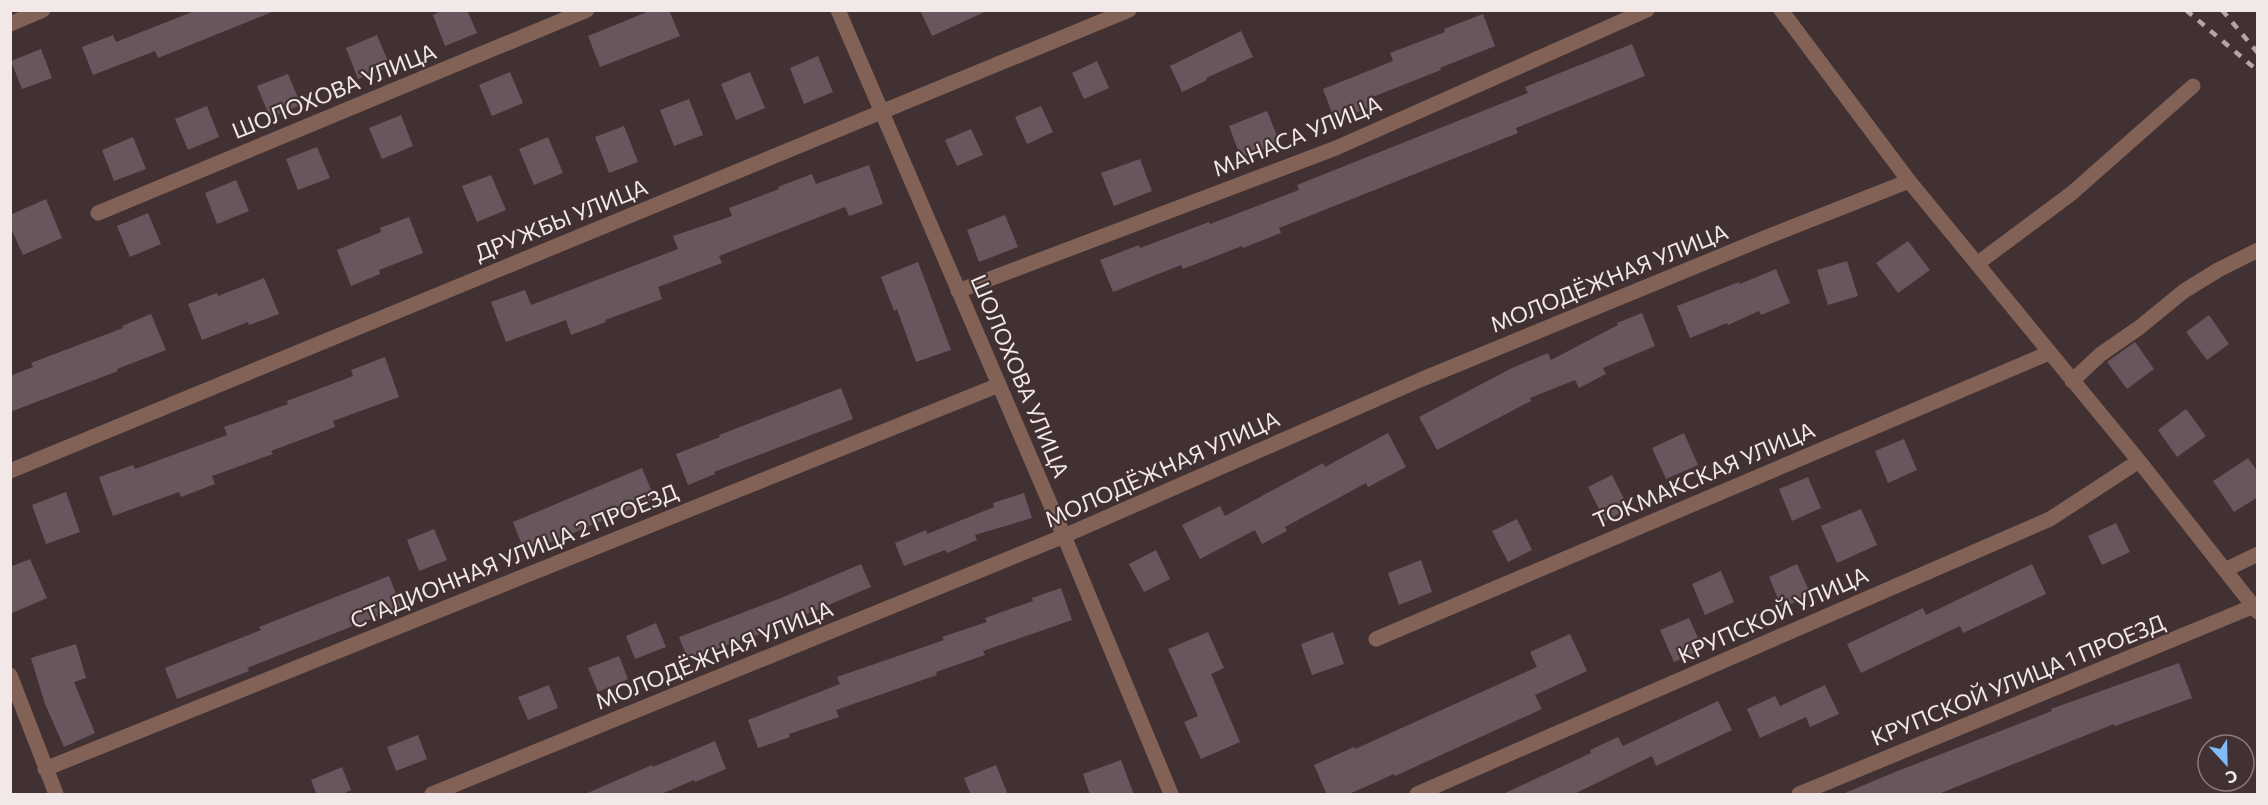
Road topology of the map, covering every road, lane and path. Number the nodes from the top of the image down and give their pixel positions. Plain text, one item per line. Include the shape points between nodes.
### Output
1 (43, 10) edge
2 (587, 10) edge
3 (838, 10) edge
4 (1129, 10) edge
5 (1647, 10) edge
6 (1781, 10) edge
7 (10, 24) edge
8 (2193, 87) dead end
9 (881, 113) junction
10 (1909, 181) junction
11 (99, 213) dead end
12 (2258, 250) edge
13 (1978, 263) junction
14 (958, 291) junction
15 (2049, 353) junction
16 (2072, 381) junction
17 (999, 385) junction
18 (2139, 461) junction
19 (10, 471) edge
20 (1064, 536) junction
21 (2258, 554) edge
22 (2225, 570) junction
23 (2256, 609) edge
24 (1376, 639) dead end
25 (10, 675) edge
26 (45, 769) junction
27 (56, 795) edge
28 (432, 795) edge
29 (1171, 795) edge
30 (1417, 795) edge
31 (1799, 795) edge

1 - 7 street
2 - 11 street, ШОЛОХОВА УЛИЦА
3 - 9 street, ШОЛОХОВА УЛИЦА
4 - 9 street, ДРУЖБЫ УЛИЦА
5 - 14 street, МАНАСА УЛИЦА via 1336,148
6 - 10 street
8 - 13 street via 2072,193
9 - 14 street, ШОЛОХОВА УЛИЦА
9 - 19 street, ДРУЖБЫ УЛИЦА
10 - 13 street
10 - 20 street, МОЛОДЁЖНАЯ УЛИЦА via 1420,380
12 - 16 street via 2184,291
13 - 15 street
14 - 17 street, ШОЛОХОВА УЛИЦА
15 - 16 street
15 - 24 street, ТОКМАКСКАЯ УЛИЦА
16 - 18 street
17 - 20 street, ШОЛОХОВА УЛИЦА
17 - 26 street, СТАДИОННАЯ УЛИЦА 2 ПРОЕЗД
18 - 22 street
18 - 30 street, КРУПСКОЙ УЛИЦА via 2050,519
20 - 28 street, МОЛОДЁЖНАЯ УЛИЦА
20 - 29 street, ШОЛОХОВА УЛИЦА
21 - 22 street
22 - 23 street
23 - 31 street, КРУПСКОЙ УЛИЦА 1 ПРОЕЗД
25 - 26 street
26 - 27 street

